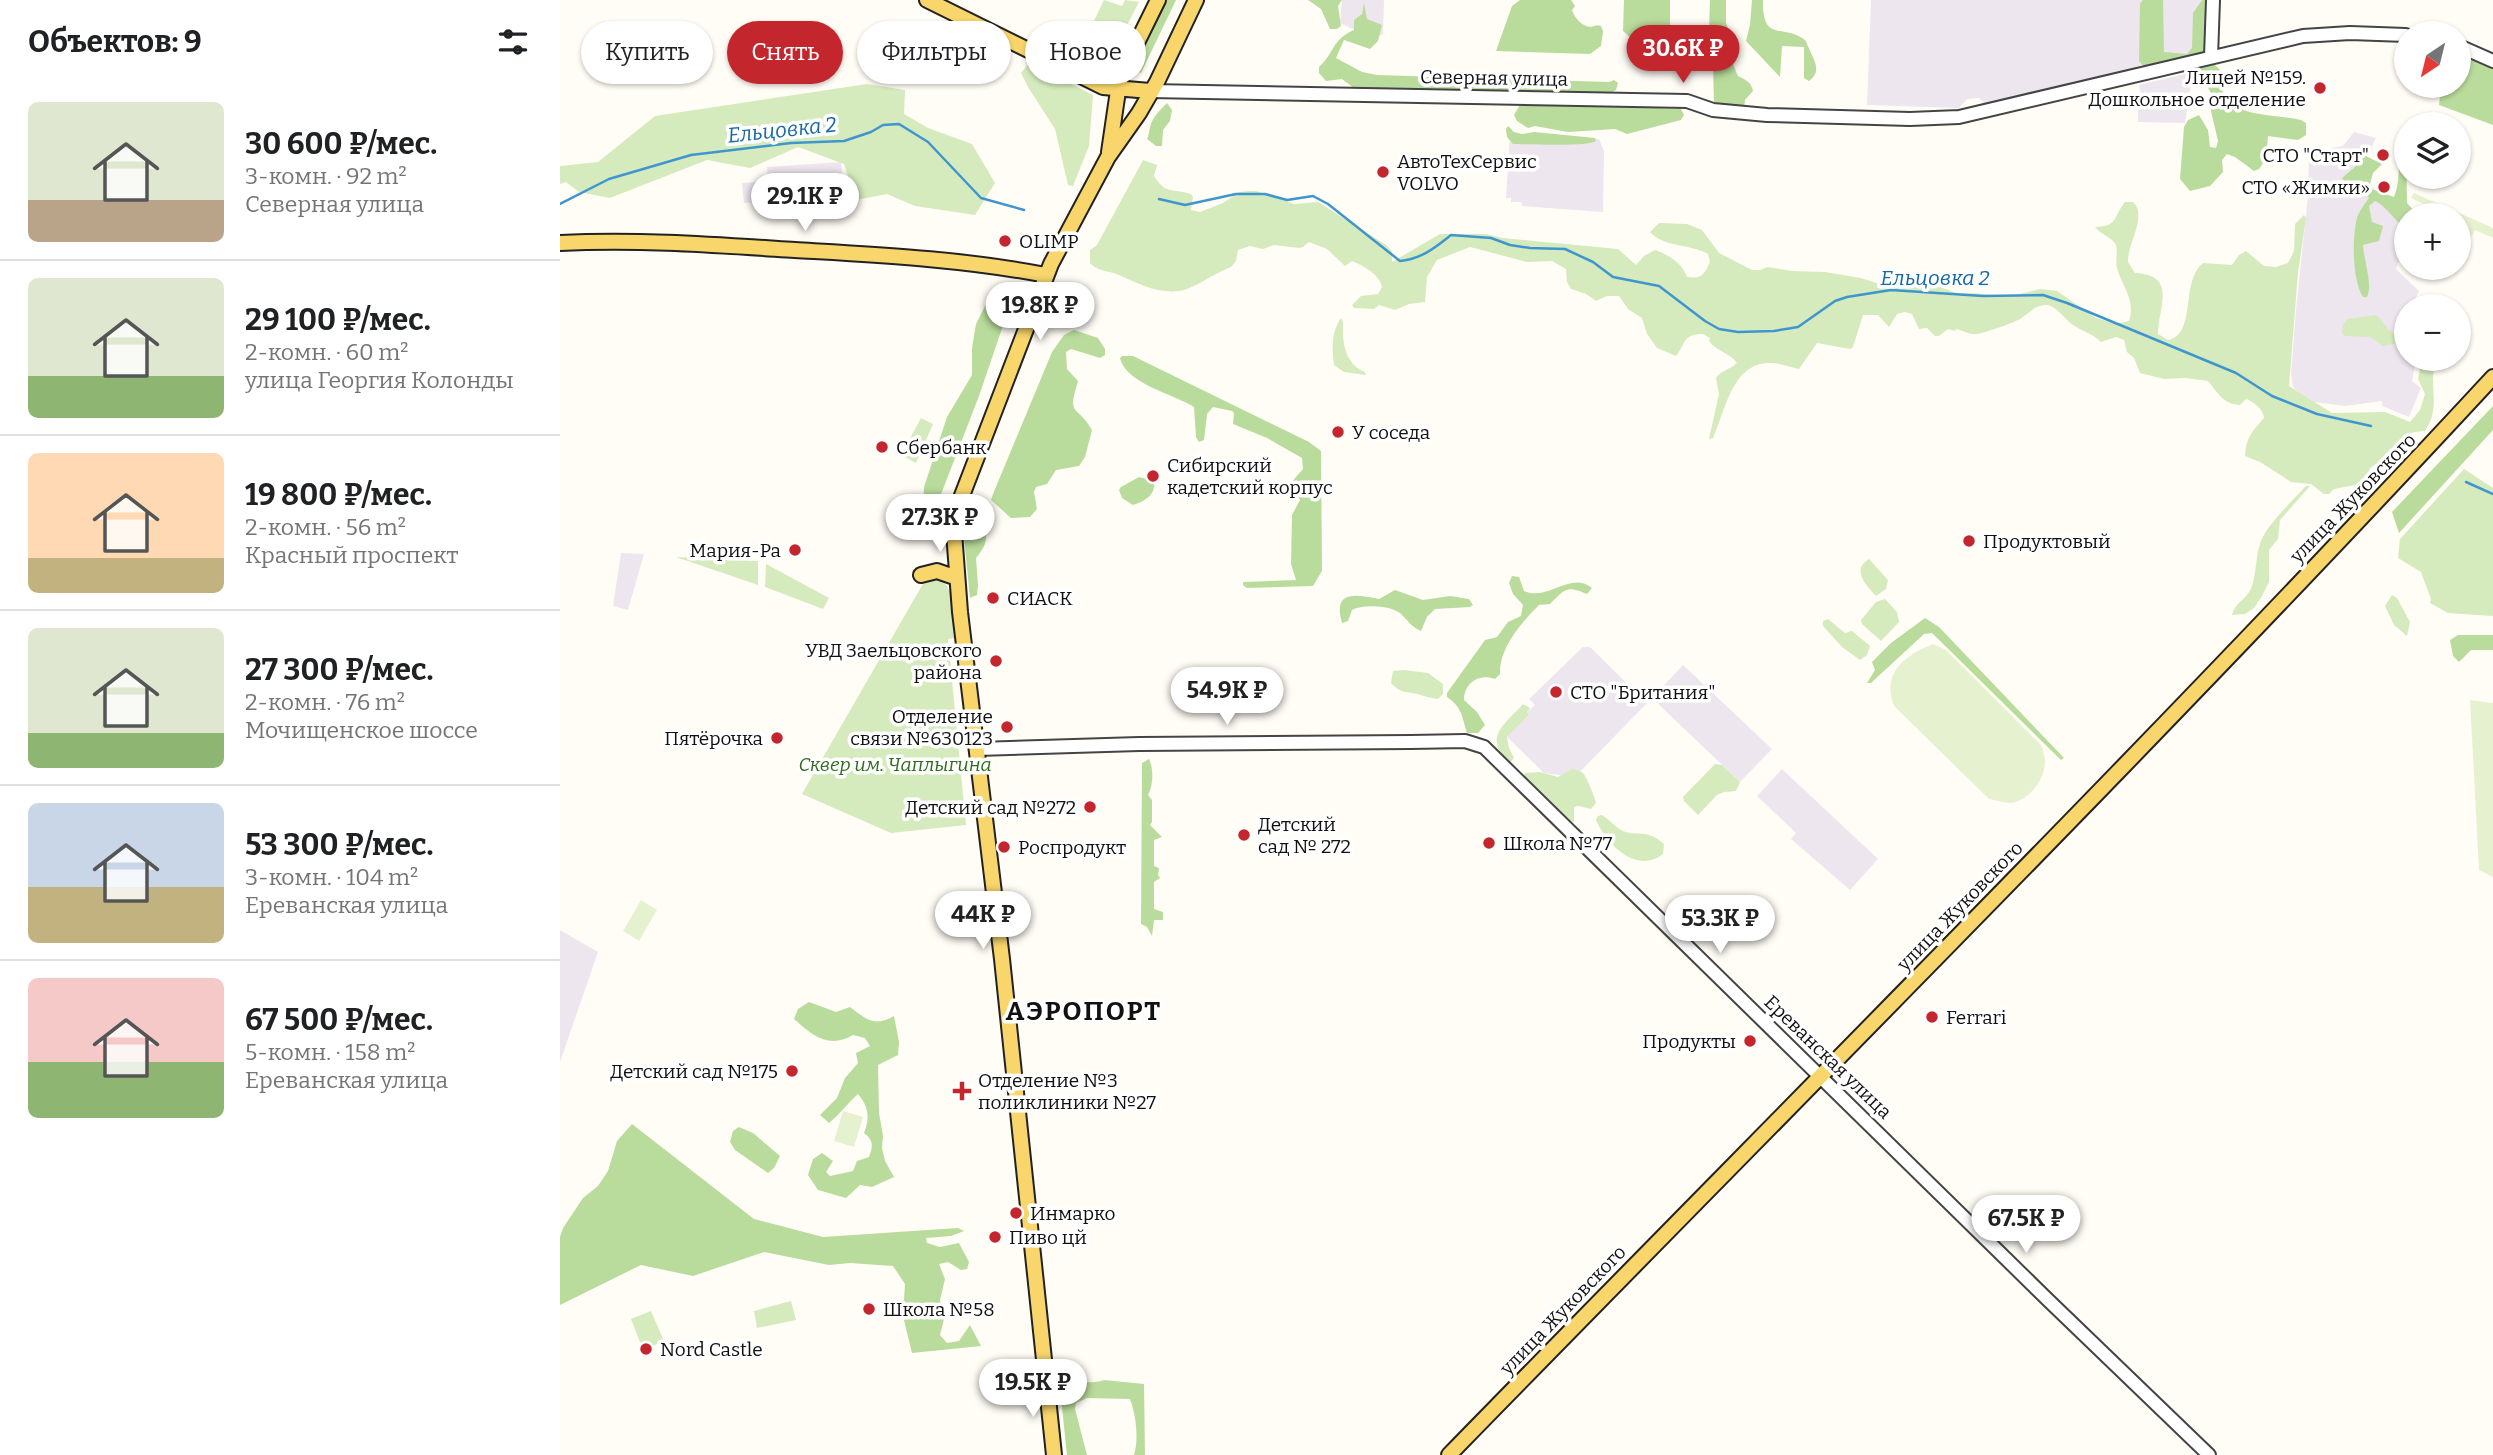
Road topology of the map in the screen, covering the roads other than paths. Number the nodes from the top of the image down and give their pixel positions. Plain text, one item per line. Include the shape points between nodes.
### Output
1 (927, 0) edge
2 (1158, 0) edge
3 (1196, 0) edge
4 (2213, 0) edge
5 (2394, 34) edge
6 (2471, 51) edge
7 (2211, 57) junction
8 (2493, 61) edge
9 (1117, 90) junction
10 (1150, 91) junction
11 (1108, 157) junction
12 (560, 243) edge
13 (1046, 275) junction
14 (2493, 377) edge
15 (921, 575) dead end
16 (957, 578) junction
17 (977, 749) junction
18 (1820, 1077) junction
19 (1054, 1455) edge
20 (1449, 1455) edge
21 (2209, 1455) edge

1 - 9 main road, Северная улица via 1096,84
2 - 9 main road
3 - 10 main road
4 - 7 street
5 - 7 street, Северная улица via 2303,36
6 - 8 street
7 - 10 street, Северная улица via 1953,118 1768,115 1713,110 1686,102
9 - 10 main road, Северная улица
9 - 11 main road
10 - 11 main road
11 - 13 main road
12 - 13 main road via 666,242 878,255
13 - 16 main road via 953,519
14 - 18 main road, улица Жуковского via 2144,746
15 - 16 main road via 937,571
16 - 17 main road
17 - 18 street, Ереванская улица via 1476,743 1492,753
17 - 19 main road
18 - 20 main road, улица Жуковского
18 - 21 street, Ереванская улица

